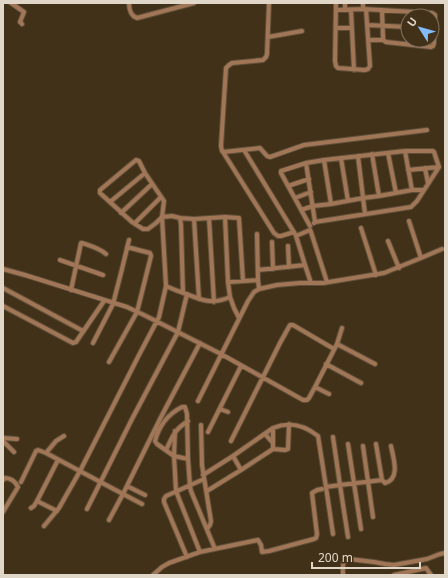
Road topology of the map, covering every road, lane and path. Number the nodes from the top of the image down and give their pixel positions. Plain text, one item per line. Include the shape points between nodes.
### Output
1 (11, 3) edge
2 (130, 3) edge
3 (194, 3) edge
4 (269, 3) edge
5 (336, 3) edge
6 (345, 3) edge
7 (363, 3) edge
8 (365, 9) junction
9 (336, 10) junction
10 (346, 10) junction
11 (351, 10) junction
12 (382, 10) junction
13 (400, 11) edge
14 (22, 24) dead end
15 (367, 25) junction
16 (382, 25) junction
17 (400, 26) edge
18 (336, 28) junction
19 (352, 28) junction
20 (302, 31) dead end
21 (268, 37) junction
22 (368, 40) junction
23 (383, 40) junction
24 (400, 44) edge
25 (354, 70) junction
26 (427, 130) dead end
27 (244, 150) junction
28 (405, 151) junction
29 (224, 152) junction
30 (388, 153) junction
31 (372, 154) junction
32 (358, 156) junction
33 (341, 158) junction
34 (324, 160) junction
35 (306, 163) junction
36 (439, 167) junction
37 (425, 168) junction
38 (408, 170) junction
39 (145, 173) junction
40 (309, 179) junction
41 (428, 183) junction
42 (152, 184) junction
43 (288, 186) junction
44 (412, 190) junction
45 (424, 190) junction
46 (311, 192) junction
47 (396, 193) junction
48 (161, 196) junction
49 (379, 196) junction
50 (295, 198) junction
51 (363, 198) junction
52 (348, 201) junction
53 (110, 202) junction
54 (331, 204) junction
55 (313, 206) junction
56 (301, 210) junction
57 (121, 213) junction
58 (365, 214) junction
59 (162, 216) junction
60 (224, 217) junction
61 (180, 218) junction
62 (209, 218) junction
63 (194, 219) junction
64 (409, 221) dead end
65 (315, 222) junction
66 (134, 223) junction
67 (310, 228) junction
68 (361, 228) dead end
69 (257, 234) dead end
70 (295, 234) junction
71 (128, 240) dead end
72 (388, 241) dead end
73 (272, 242) dead end
74 (127, 246) junction
75 (288, 246) dead end
76 (442, 249) dead end
77 (106, 254) dead end
78 (421, 258) junction
79 (60, 260) dead end
80 (305, 265) junction
81 (76, 266) junction
82 (290, 267) junction
83 (399, 268) junction
84 (3, 269) edge
85 (273, 269) junction
86 (258, 270) junction
87 (103, 275) dead end
88 (376, 275) junction
89 (258, 280) junction
90 (243, 281) junction
91 (228, 282) junction
92 (327, 282) junction
93 (311, 283) junction
94 (166, 286) junction
95 (3, 288) edge
96 (259, 289) junction
97 (71, 290) junction
98 (185, 294) junction
99 (230, 297) junction
100 (199, 299) junction
101 (104, 301) junction
102 (214, 302) junction
103 (113, 304) junction
104 (3, 306) edge
105 (137, 312) junction
106 (239, 318) junction
107 (157, 321) junction
108 (342, 328) dead end
109 (83, 331) junction
110 (178, 332) junction
111 (93, 343) dead end
112 (200, 343) junction
113 (337, 344) junction
114 (334, 349) junction
115 (221, 354) junction
116 (108, 362) dead end
117 (326, 364) junction
118 (375, 364) dead end
119 (241, 366) junction
120 (262, 378) junction
121 (361, 384) dead end
122 (315, 387) junction
123 (329, 394) dead end
124 (198, 401) dead end
125 (220, 409) junction
126 (228, 412) dead end
127 (188, 420) junction
128 (289, 424) junction
129 (201, 425) dead end
130 (273, 428) junction
131 (175, 432) junction
132 (208, 432) dead end
133 (265, 434) junction
134 (64, 436) dead end
135 (333, 437) dead end
136 (3, 439) edge
137 (17, 439) dead end
138 (231, 441) dead end
139 (273, 442) junction
140 (348, 444) dead end
141 (376, 444) dead end
142 (363, 446) dead end
143 (391, 446) dead end
144 (273, 449) junction
145 (166, 450) junction
146 (14, 452) dead end
147 (46, 453) junction
148 (174, 456) junction
149 (233, 456) junction
150 (188, 459) junction
151 (58, 460) junction
152 (202, 465) junction
153 (211, 470) junction
154 (241, 470) junction
155 (80, 471) junction
156 (204, 477) junction
157 (3, 480) edge
158 (382, 480) junction
159 (21, 482) dead end
160 (100, 482) junction
161 (368, 482) junction
162 (355, 484) junction
163 (340, 485) junction
164 (128, 486) junction
165 (190, 486) junction
166 (324, 488) junction
167 (176, 491) junction
168 (206, 491) junction
169 (123, 494) junction
170 (145, 495) dead end
171 (37, 501) junction
172 (142, 504) dead end
173 (31, 508) dead end
174 (87, 509) dead end
175 (57, 511) junction
176 (3, 512) edge
177 (373, 517) dead end
178 (109, 520) dead end
179 (44, 526) dead end
180 (207, 529) junction
181 (361, 529) dead end
182 (333, 534) dead end
183 (348, 537) dead end
184 (215, 549) junction
185 (200, 552) junction
186 (445, 553) edge
187 (187, 557) junction
188 (153, 575) edge
189 (343, 575) edge
190 (394, 575) edge
191 (431, 575) edge

1 - 14 street via 24,12 20,22
2 - 3 street via 132,15 137,18
4 - 21 street
5 - 9 street
6 - 10 street
7 - 8 street
8 - 11 street
8 - 12 street
8 - 15 street
9 - 10 street
9 - 18 street
10 - 11 street
11 - 19 street
12 - 13 street
12 - 16 street
15 - 16 street
15 - 22 street
16 - 17 street
16 - 23 street
18 - 19 street
18 - 25 street via 336,66
19 - 25 street
20 - 21 street
21 - 29 street via 267,54 262,60 232,63 226,68 221,146
22 - 23 street
22 - 25 street via 370,66 368,69
23 - 24 street
26 - 27 street via 304,145 270,157 260,148
27 - 29 street
27 - 70 street
28 - 30 street
28 - 36 street via 433,151
28 - 38 street
29 - 70 street via 274,233 278,236
30 - 31 street
30 - 47 street
31 - 32 street
31 - 49 street
32 - 33 street
32 - 51 street
33 - 34 street
33 - 52 street
34 - 35 street
34 - 54 street
35 - 40 street
35 - 43 street via 281,171
36 - 37 street
36 - 41 street
37 - 38 street
37 - 41 street
38 - 44 street
39 - 42 street
39 - 53 street
39 - 53 street via 136,160 100,190
40 - 43 street
40 - 46 street
41 - 45 street
42 - 48 street
42 - 57 street
43 - 50 street
44 - 45 street
44 - 47 street
45 - 58 street via 411,207
46 - 50 street
46 - 55 street
47 - 49 street
48 - 59 street via 164,204
48 - 66 street
49 - 51 street
50 - 56 street
51 - 52 street
51 - 58 street
52 - 54 street
53 - 57 street
54 - 55 street
55 - 56 street
55 - 65 street
56 - 67 street
57 - 66 street
58 - 65 street
59 - 61 street
59 - 66 street via 146,230
59 - 94 street
60 - 62 street
60 - 90 street via 239,218
60 - 91 street
61 - 63 street
61 - 98 street
62 - 63 street
62 - 102 street
63 - 100 street
64 - 78 street
65 - 67 street
67 - 70 street
67 - 92 street
68 - 88 street
69 - 86 street
70 - 80 street
71 - 74 street
72 - 83 street
73 - 85 street
74 - 103 street
74 - 105 street via 150,253 151,256
75 - 82 street
76 - 78 street
77 - 81 street via 82,243
78 - 83 street
79 - 81 street
80 - 82 street
80 - 93 street
81 - 87 street
81 - 97 street
82 - 85 street
83 - 88 street
84 - 97 street
85 - 86 street
86 - 89 street
88 - 92 street
89 - 90 street
89 - 96 street
90 - 91 street
91 - 99 street
92 - 93 street
93 - 96 street
94 - 98 street
94 - 107 street
95 - 109 street
96 - 106 street via 249,298
97 - 101 street
98 - 100 street
98 - 110 street
99 - 102 street
99 - 106 street
100 - 102 street
101 - 103 street
101 - 109 street
103 - 105 street
103 - 111 street
104 - 109 street via 72,343 76,342
105 - 107 street
105 - 116 street
106 - 115 street
107 - 110 street
107 - 155 street
108 - 113 street
110 - 112 street
110 - 160 street
112 - 115 street
112 - 164 street
113 - 114 street
113 - 118 street
114 - 117 street
114 - 120 street via 290,325
115 - 119 street
115 - 124 street
117 - 121 street
117 - 122 street
119 - 120 street
119 - 125 street
120 - 122 street via 304,400 309,398
120 - 138 street
122 - 123 street
125 - 126 street
125 - 132 street
127 - 131 street
127 - 145 street via 186,409 182,407 163,422 155,440
127 - 150 street
128 - 130 street
128 - 144 street via 288,449
128 - 166 street via 300,425 318,436
129 - 152 street
130 - 133 street
130 - 139 street
131 - 145 street
131 - 148 street
133 - 139 street
133 - 149 street
134 - 147 street
135 - 163 street
136 - 137 street
136 - 146 street
139 - 144 street
140 - 162 street
141 - 158 street
142 - 161 street
143 - 158 street via 395,471 389,482 385,483
144 - 154 street
145 - 148 street
147 - 151 street
147 - 159 street via 36,451
148 - 150 street
148 - 167 street
149 - 153 street
149 - 154 street
150 - 165 street
151 - 155 street
151 - 171 street
152 - 153 street
152 - 156 street
153 - 156 street
154 - 168 street
155 - 160 street
155 - 175 street
156 - 165 street
156 - 168 street
157 - 176 street via 9,478 18,487
158 - 161 street
160 - 169 street
160 - 174 street
161 - 162 street
161 - 177 street
162 - 163 street
162 - 181 street
163 - 166 street
163 - 183 street
164 - 169 street
164 - 170 street
165 - 167 street
165 - 180 street
166 - 182 street
166 - 184 street via 312,493 316,538 272,551 262,552 258,540
167 - 185 street
167 - 187 street via 164,500
168 - 180 street via 211,521
169 - 172 street
169 - 178 street
171 - 173 street
171 - 175 street
175 - 179 street
180 - 184 street
184 - 185 street
185 - 187 street
186 - 189 street via 394,565 349,559 343,563
187 - 188 street via 169,563
190 - 191 street via 426,568

